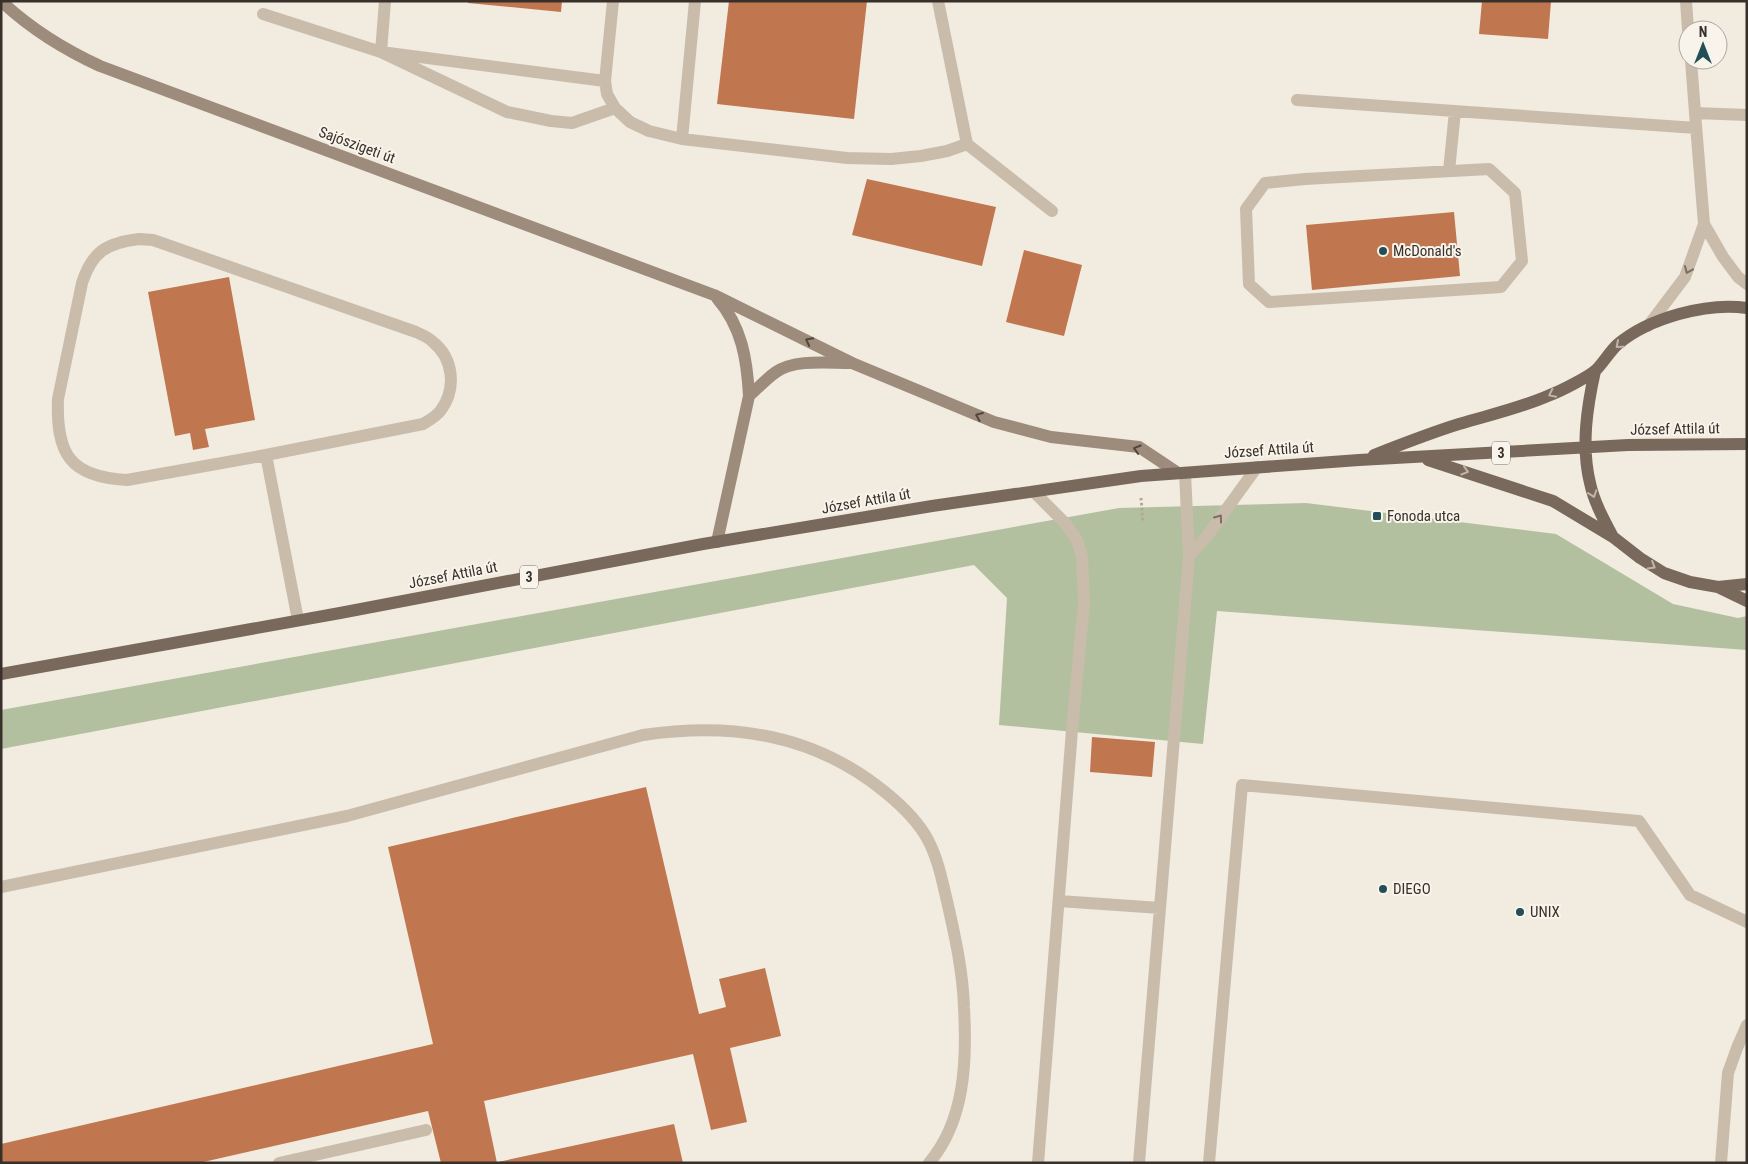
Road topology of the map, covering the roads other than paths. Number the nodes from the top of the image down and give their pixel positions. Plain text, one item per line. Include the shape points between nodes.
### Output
1 (1, 1) edge
2 (385, 1) edge
3 (612, 1) edge
4 (695, 1) edge
5 (938, 1) edge
6 (1686, 1) edge
7 (263, 14) dead end
8 (1687, 20) edge
9 (381, 52) junction
10 (1691, 70) edge
11 (605, 81) junction
12 (1297, 100) dead end
13 (615, 108) junction
14 (1455, 111) junction
15 (1695, 114) junction
16 (1747, 116) edge
17 (1696, 128) junction
18 (682, 139) junction
19 (967, 144) junction
20 (1449, 172) junction
21 (1052, 211) dead end
22 (1704, 224) junction
23 (1747, 284) edge
24 (714, 295) junction
25 (1747, 308) edge
26 (1648, 326) junction
27 (852, 362) junction
28 (1595, 371) junction
29 (749, 396) junction
30 (1747, 444) edge
31 (1584, 448) junction
32 (266, 455) junction
33 (1418, 457) junction
34 (1359, 460) junction
35 (1257, 467) junction
36 (1182, 473) junction
37 (1035, 492) junction
38 (1612, 537) junction
39 (717, 542) junction
40 (1189, 556) junction
41 (1747, 584) edge
42 (1718, 587) junction
43 (1747, 602) edge
44 (298, 620) junction
45 (1, 674) edge
46 (1, 887) edge
47 (1059, 901) junction
48 (1160, 908) junction
49 (1747, 922) edge
50 (1747, 1025) edge
51 (426, 1130) dead end
52 (279, 1163) edge
53 (929, 1163) edge
54 (1038, 1163) edge
55 (1139, 1163) edge
56 (1209, 1163) edge
57 (1721, 1163) edge

1 - 24 main road, Sajószigeti út via 65,50 100,66
2 - 9 lane
3 - 11 lane
4 - 18 lane
5 - 19 lane
6 - 8 lane
7 - 9 lane
9 - 11 lane
9 - 13 lane via 507,112 572,123
10 - 15 lane
11 - 13 lane via 607,94
12 - 14 lane
13 - 18 lane via 630,122 649,131
14 - 17 lane
14 - 20 lane
15 - 16 lane
15 - 17 lane
17 - 22 lane
18 - 19 lane via 848,158 921,156
19 - 21 lane
20 - 20 lane via 1489,169 1515,193 1522,260 1501,288 1269,302 1249,284 1246,209 1265,183
22 - 23 lane via 1723,257
22 -> 26 lane via 1685,277
27 -> 24 main road, Sajószigeti út
24 - 29 main road via 729,312 736,327 748,371
25 - 26 main road via 1706,308
26 -> 28 main road via 1618,344
27 - 29 main road via 791,366 777,371
36 -> 27 main road, Sajószigeti út via 1139,447 1074,441 994,422
28 - 31 main road
28 -> 34 main road via 1550,395
29 - 39 main road
30 - 31 main road, József Attila út / 3
31 - 33 main road, József Attila út / 3
31 -> 38 main road via 1590,483
32 - 32 lane via 423,424 434,418 448,398 451,386 447,360 432,340 416,332 153,240 127,240 96,255 82,283 58,399 60,436 65,451 76,466 92,474 127,480
32 - 44 lane
33 - 34 main road, József Attila út / 3
33 -> 38 main road via 1553,501
34 - 35 main road, József Attila út / 3
35 - 36 main road, József Attila út / 3
40 -> 35 lane
36 - 37 main road, József Attila út / 3
36 - 40 lane
37 - 39 main road, József Attila út / 3
37 - 47 lane via 1065,523 1077,540 1082,557 1084,603
38 -> 42 main road via 1664,573
39 - 44 main road, József Attila út / 3
40 - 48 lane
41 - 42 main road
42 - 43 main road
44 - 45 main road, József Attila út / 3
46 - 53 lane via 347,816 643,735 723,730 753,733 800,745 836,759 868,778 911,817 927,838 937,860 957,947 964,992 966,1038 962,1084 955,1114 947,1136
47 - 48 lane
47 - 54 lane
48 - 55 lane
49 - 56 lane via 1690,895 1638,821 1242,785
50 - 57 lane via 1728,1073
51 - 52 lane

